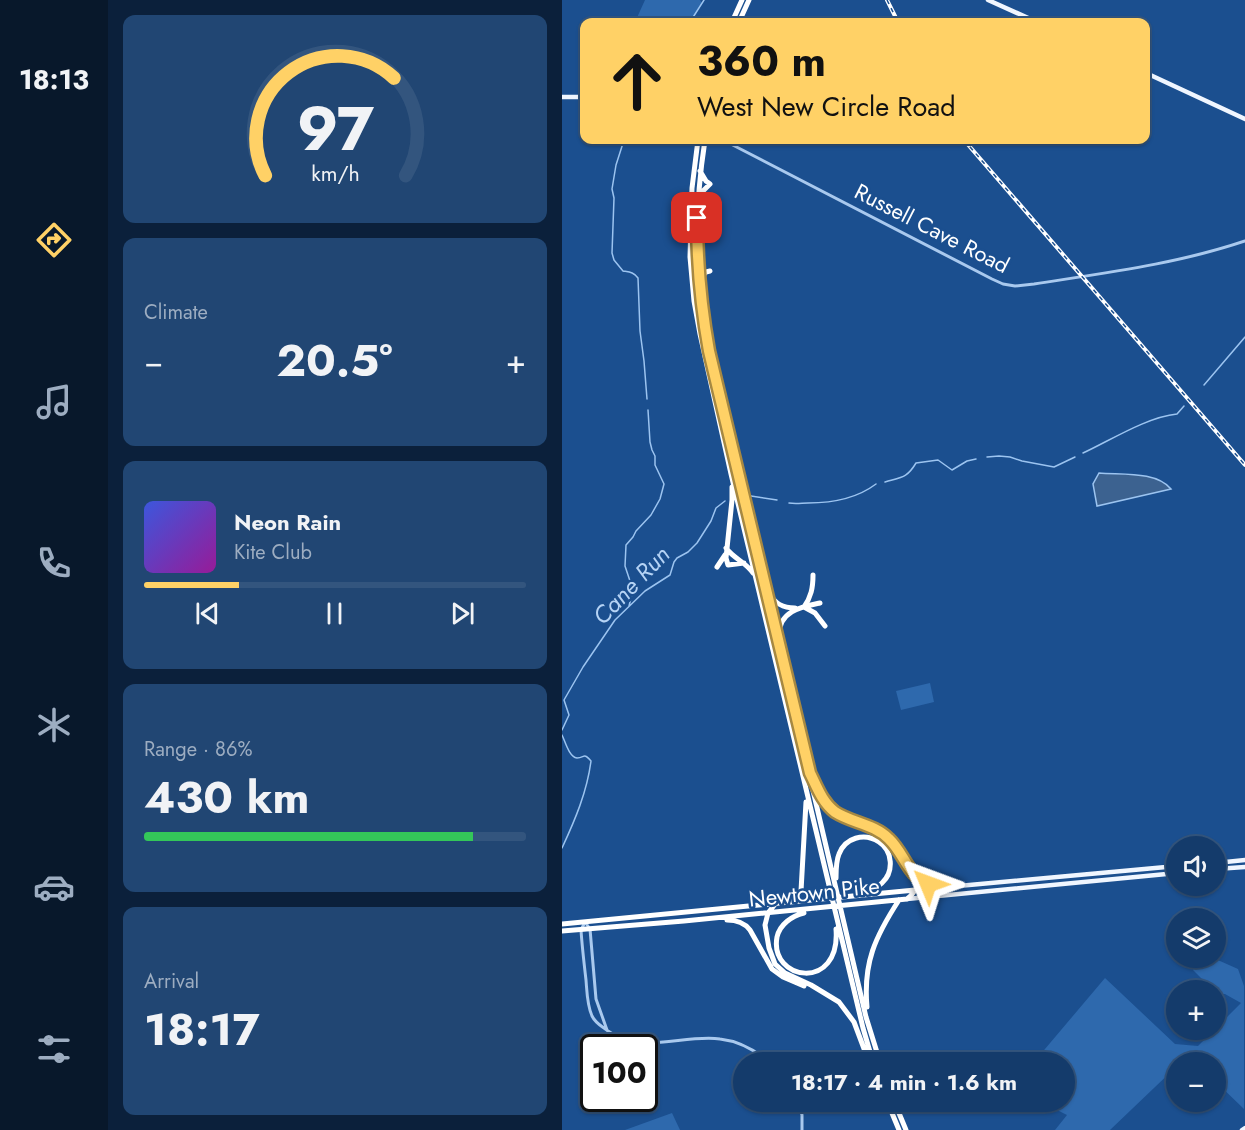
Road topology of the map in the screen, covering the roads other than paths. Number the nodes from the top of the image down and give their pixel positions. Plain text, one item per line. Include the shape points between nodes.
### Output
1 (742, 0) edge
2 (749, 0) edge
3 (988, 0) edge
4 (734, 18) edge
5 (741, 18) edge
6 (1028, 18) edge
7 (1150, 75) edge
8 (562, 97) edge
9 (580, 97) edge
10 (1244, 119) edge
11 (698, 144) edge
12 (704, 144) edge
13 (731, 144) edge
14 (700, 171) junction
15 (698, 196) junction
16 (1244, 241) edge
17 (698, 265) junction
18 (699, 280) junction
19 (715, 389) junction
20 (731, 474) junction
21 (726, 551) junction
22 (744, 563) junction
23 (717, 567) dead end
24 (813, 575) dead end
25 (756, 577) junction
26 (765, 585) junction
27 (820, 603) dead end
28 (783, 606) junction
29 (800, 607) junction
30 (785, 616) junction
31 (825, 626) dead end
32 (779, 644) junction
33 (810, 773) junction
34 (806, 795) junction
35 (1244, 860) edge
36 (1226, 861) edge
37 (1166, 867) edge
38 (1244, 867) edge
39 (1153, 868) junction
40 (1226, 869) edge
41 (914, 874) junction
42 (1166, 874) edge
43 (1154, 875) junction
44 (940, 888) junction
45 (915, 890) junction
46 (837, 891) junction
47 (853, 896) junction
48 (907, 899) junction
49 (899, 900) junction
50 (792, 902) junction
51 (776, 903) junction
52 (818, 909) junction
53 (835, 910) junction
54 (768, 913) junction
55 (702, 919) junction
56 (585, 922) junction
57 (562, 924) edge
58 (590, 929) junction
59 (581, 930) junction
60 (562, 931) edge
61 (814, 988) junction
62 (607, 1030) junction
63 (870, 1030) junction
64 (755, 1052) edge
65 (867, 1052) edge
66 (869, 1052) edge
67 (877, 1052) edge
68 (801, 1112) edge
69 (892, 1112) edge
70 (899, 1112) edge
71 (802, 1130) edge
72 (899, 1130) edge
73 (906, 1130) edge

1 - 4 highway
2 - 5 highway
3 - 6 main road
7 - 10 main road
8 - 9 main road
11 - 19 highway via 690,257 696,311
12 - 14 highway
13 - 16 street, Russell Cave Road via 1008,285 1038,284 1175,260
14 - 15 highway
14 - 15 highway via 710,184
15 - 17 highway
17 - 18 highway
17 - 18 highway via 710,271
18 - 19 highway
19 - 20 highway
19 - 26 highway
20 - 21 highway
20 - 25 highway
21 - 22 highway
21 - 22 highway via 728,565
21 - 23 highway
22 - 25 highway
24 - 29 highway via 812,589
25 - 34 highway
26 - 28 highway
26 - 32 highway
27 - 29 highway
28 - 29 highway
28 - 30 highway
29 - 30 highway
29 - 31 highway via 819,616
30 - 32 highway via 779,629
32 - 33 highway
33 - 41 highway via 834,810 884,834
33 - 46 highway
34 - 50 highway via 801,891
34 - 53 highway
35 - 36 main road
37 - 39 main road, Newtown Pike
38 - 40 main road
39 - 43 main road
39 - 44 main road, Newtown Pike
41 - 44 highway
41 - 45 highway
42 - 43 main road, Newtown Pike
43 - 48 main road, Newtown Pike
44 - 45 main road, Newtown Pike
45 - 47 highway, Newtown Pike
45 - 48 highway
46 - 47 highway via 836,863 842,848 856,838 873,839 888,851 890,869 877,887
46 - 63 highway
47 - 50 highway, Newtown Pike
48 - 49 highway, Newtown Pike
49 - 52 highway, Newtown Pike
49 - 63 highway via 868,964
50 - 51 highway, Newtown Pike
51 - 54 highway
51 - 56 highway, Newtown Pike
52 - 53 highway via 789,920 778,933 780,958 800,973 818,971 832,959 837,939
52 - 54 highway, Newtown Pike
53 - 66 highway
54 - 55 highway, Newtown Pike
54 - 61 highway via 765,925 775,964
55 - 58 highway, Newtown Pike
55 - 61 highway via 745,924 772,969 789,980
56 - 57 highway, Newtown Pike
56 - 58 street
56 - 59 street
58 - 59 highway, Newtown Pike
58 - 62 street via 596,999
59 - 60 highway, Newtown Pike
59 - 62 street via 590,1008 595,1021
61 - 65 highway via 833,997 844,1008
62 - 64 street via 633,1042 722,1039
63 - 67 highway
68 - 71 street
69 - 72 highway
70 - 73 highway

